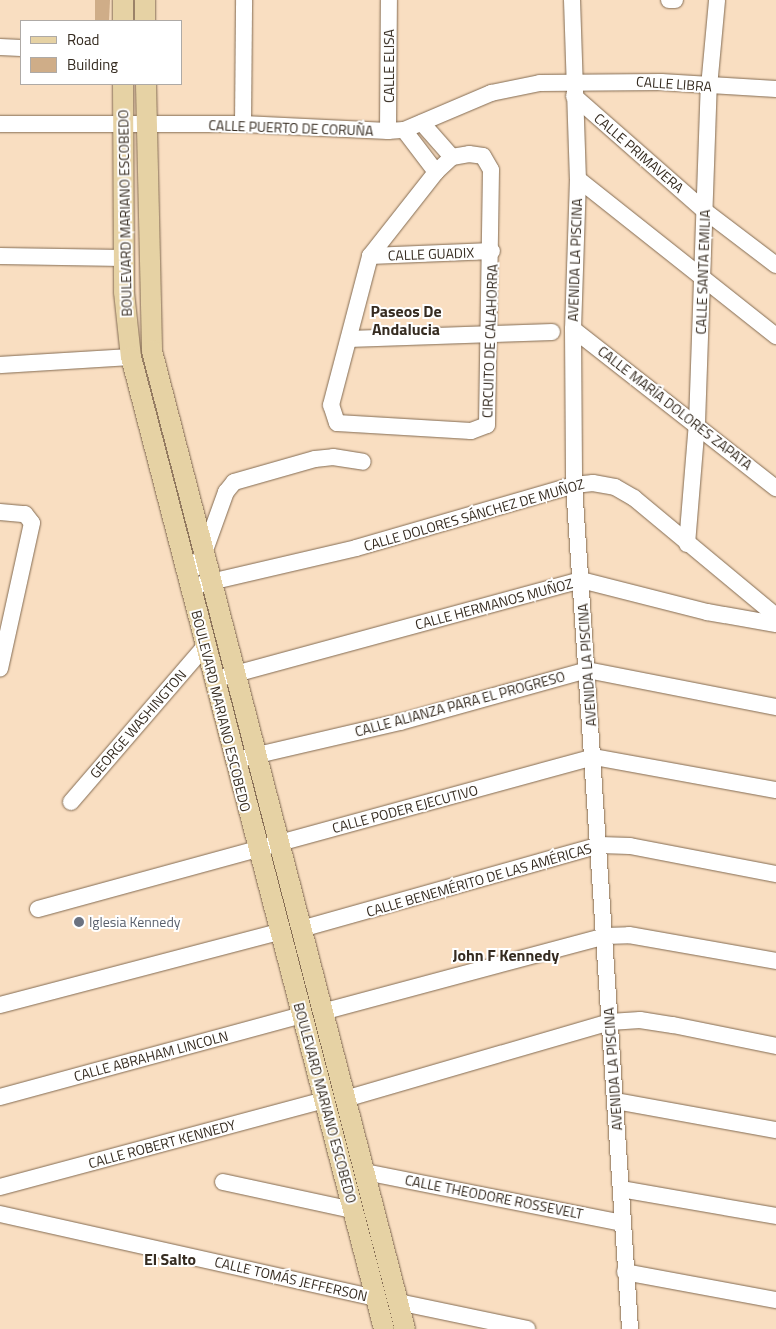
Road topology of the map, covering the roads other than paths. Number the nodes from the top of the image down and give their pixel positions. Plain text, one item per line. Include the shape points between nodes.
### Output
1 (123, 0) edge
2 (145, 0) edge
3 (244, 0) edge
4 (389, 0) edge
5 (572, 0) edge
6 (669, 0) edge
7 (675, 0) edge
8 (717, 0) edge
9 (123, 20) edge
10 (145, 20) edge
11 (0, 47) edge
12 (20, 48) edge
13 (123, 85) edge
14 (146, 85) edge
15 (709, 87) junction
16 (573, 89) junction
17 (776, 89) edge
18 (422, 123) junction
19 (0, 124) edge
20 (242, 124) junction
21 (124, 125) junction
22 (146, 125) junction
23 (396, 130) junction
24 (452, 157) junction
25 (436, 172) junction
26 (578, 179) junction
27 (705, 211) junction
28 (492, 251) junction
29 (0, 256) edge
30 (370, 256) junction
31 (123, 258) junction
32 (776, 265) edge
33 (702, 276) junction
34 (573, 329) junction
35 (552, 332) dead end
36 (491, 335) junction
37 (776, 336) edge
38 (349, 339) junction
39 (131, 357) junction
40 (0, 364) edge
41 (697, 423) junction
42 (363, 462) dead end
43 (574, 484) junction
44 (776, 488) edge
45 (0, 512) edge
46 (687, 544) junction
47 (204, 553) junction
48 (581, 580) junction
49 (212, 581) junction
50 (188, 582) junction
51 (776, 616) edge
52 (776, 624) edge
53 (205, 646) junction
54 (0, 669) edge
55 (587, 670) junction
56 (234, 674) junction
57 (213, 679) junction
58 (776, 706) edge
59 (256, 756) junction
60 (594, 757) junction
61 (234, 761) junction
62 (776, 790) edge
63 (71, 802) dead end
64 (278, 844) junction
65 (600, 845) junction
66 (257, 850) junction
67 (776, 874) edge
68 (38, 909) dead end
69 (301, 929) junction
70 (279, 932) junction
71 (605, 936) junction
72 (776, 961) edge
73 (0, 1005) edge
74 (322, 1012) junction
75 (302, 1015) junction
76 (610, 1022) junction
77 (776, 1046) edge
78 (0, 1097) edge
79 (345, 1099) junction
80 (325, 1100) junction
81 (616, 1101) junction
82 (776, 1130) edge
83 (365, 1172) junction
84 (222, 1182) dead end
85 (0, 1187) edge
86 (621, 1189) junction
87 (353, 1210) junction
88 (0, 1214) edge
89 (776, 1216) edge
90 (623, 1223) junction
91 (626, 1272) junction
92 (376, 1298) junction
93 (776, 1300) edge
94 (398, 1302) junction
95 (384, 1329) edge
96 (405, 1329) edge
97 (527, 1329) edge
98 (630, 1329) edge

1 - 9 main road
2 - 10 main road
3 - 20 street
4 - 23 street, CALLE ELISA
5 - 16 street, AVENIDA LA PISCINA
6 - 7 street
8 - 15 street, CALLE SANTA EMILIA
11 - 12 street
13 - 21 main road, BOULEVARD MARIANO ESCOBEDO
14 - 22 main road, BOULEVARD MARIANO ESCOBEDO
15 - 16 street, CALLE LIBRA
15 - 17 street, CALLE LIBRA
15 - 27 street, CALLE SANTA EMILIA
16 - 18 street, CALLE PUERTO DE CORUÑA via 505,88
16 - 26 street, AVENIDA LA PISCINA
16 - 27 street, CALLE PRIMAVERA
18 - 23 street, CALLE PUERTO DE CORUÑA
18 - 24 street
19 - 21 street, CALLE PUERTO DE CORUÑA
20 - 22 street, CALLE PUERTO DE CORUÑA
20 - 23 street, CALLE PUERTO DE CORUÑA
21 - 22 street, CALLE PUERTO DE CORUÑA
21 - 31 main road, BOULEVARD MARIANO ESCOBEDO
22 - 47 main road, BOULEVARD MARIANO ESCOBEDO via 151,337
23 - 25 street
24 - 25 street, CIRCUITO DE CALAHORRA
24 - 28 street, CIRCUITO DE CALAHORRA via 478,154 489,165
25 - 30 street, CIRCUITO DE CALAHORRA
26 - 33 street
26 - 34 street, AVENIDA LA PISCINA
27 - 32 street, CALLE PRIMAVERA
27 - 33 street, CALLE SANTA EMILIA
28 - 30 street, CALLE GUADIX
28 - 36 street, CIRCUITO DE CALAHORRA
29 - 31 street
30 - 38 street, CIRCUITO DE CALAHORRA
31 - 39 main road, BOULEVARD MARIANO ESCOBEDO
33 - 37 street
33 - 41 street, CALLE SANTA EMILIA
34 - 41 street, CALLE MARÍA DOLORES ZAPATA
34 - 43 street, AVENIDA LA PISCINA
35 - 36 street
36 - 38 street
36 - 38 street, CIRCUITO DE CALAHORRA via 489,419 482,429 471,431 337,423 330,404
39 - 40 street
39 - 50 main road, BOULEVARD MARIANO ESCOBEDO
41 - 44 street, CALLE MARÍA DOLORES ZAPATA
41 - 46 street, CALLE SANTA EMILIA
42 - 47 street via 333,457 245,477 226,492
43 - 46 street, CALLE DOLORES SÁNCHEZ DE MUÑOZ via 606,483 623,490
43 - 48 street, AVENIDA LA PISCINA
43 - 49 street, CALLE DOLORES SÁNCHEZ DE MUÑOZ via 356,548
45 - 54 street via 28,516 31,530
46 - 51 street, CALLE DOLORES SÁNCHEZ DE MUÑOZ
47 - 49 main road, BOULEVARD MARIANO ESCOBEDO
47 - 50 street
48 - 52 street, CALLE HERMANOS MUÑOZ via 707,612
48 - 55 street, AVENIDA LA PISCINA
48 - 56 street, CALLE HERMANOS MUÑOZ
49 - 50 street, CALLE DOLORES SÁNCHEZ DE MUÑOZ
49 - 56 main road, BOULEVARD MARIANO ESCOBEDO
50 - 53 main road, BOULEVARD MARIANO ESCOBEDO
53 - 57 main road, BOULEVARD MARIANO ESCOBEDO
53 - 63 street, GEORGE WASHINGTON
55 - 58 street, CALLE ALIANZA PARA EL PROGRESO
55 - 59 street, CALLE ALIANZA PARA EL PROGRESO via 400,722
55 - 60 street, AVENIDA LA PISCINA
56 - 57 street, CALLE HERMANOS MUÑOZ
56 - 59 main road, BOULEVARD MARIANO ESCOBEDO
57 - 61 main road, BOULEVARD MARIANO ESCOBEDO
59 - 61 street, CALLE ALIANZA PARA EL PROGRESO
59 - 64 main road, BOULEVARD MARIANO ESCOBEDO
60 - 62 street, CALLE PODER EJECUTIVO
60 - 64 street, CALLE PODER EJECUTIVO
60 - 65 street, AVENIDA LA PISCINA
61 - 66 main road, BOULEVARD MARIANO ESCOBEDO
64 - 66 street, CALLE PODER EJECUTIVO
64 - 69 main road, BOULEVARD MARIANO ESCOBEDO
65 - 67 street, CALLE BENEMÉRITO DE LAS AMÉRICAS via 630,846
65 - 69 street, CALLE BENEMÉRITO DE LAS AMÉRICAS
65 - 71 street, AVENIDA LA PISCINA
66 - 68 street, CALLE PODER EJECUTIVO
66 - 70 main road, BOULEVARD MARIANO ESCOBEDO
69 - 74 main road, BOULEVARD MARIANO ESCOBEDO
70 - 73 street
70 - 75 main road, BOULEVARD MARIANO ESCOBEDO
71 - 72 street via 629,935
71 - 74 street
71 - 76 street, AVENIDA LA PISCINA
74 - 79 main road, BOULEVARD MARIANO ESCOBEDO
75 - 78 street, CALLE ABRAHAM LINCOLN
75 - 80 main road, BOULEVARD MARIANO ESCOBEDO
76 - 77 street via 640,1020 673,1024
76 - 79 street
76 - 81 street, AVENIDA LA PISCINA
79 - 83 main road, BOULEVARD MARIANO ESCOBEDO
80 - 85 street, CALLE ROBERT KENNEDY
80 - 87 main road, BOULEVARD MARIANO ESCOBEDO
81 - 82 street
81 - 86 street, AVENIDA LA PISCINA
83 - 90 street, CALLE THEODORE ROSSEVELT
83 - 94 main road, BOULEVARD MARIANO ESCOBEDO
84 - 87 street
86 - 89 street
86 - 90 street, AVENIDA LA PISCINA
87 - 92 main road, BOULEVARD MARIANO ESCOBEDO
88 - 92 street, CALLE TOMÁS JEFFERSON
90 - 91 street, AVENIDA LA PISCINA
91 - 93 street
91 - 98 street, AVENIDA LA PISCINA
92 - 95 main road, BOULEVARD MARIANO ESCOBEDO
94 - 96 main road, BOULEVARD MARIANO ESCOBEDO
94 - 97 street

